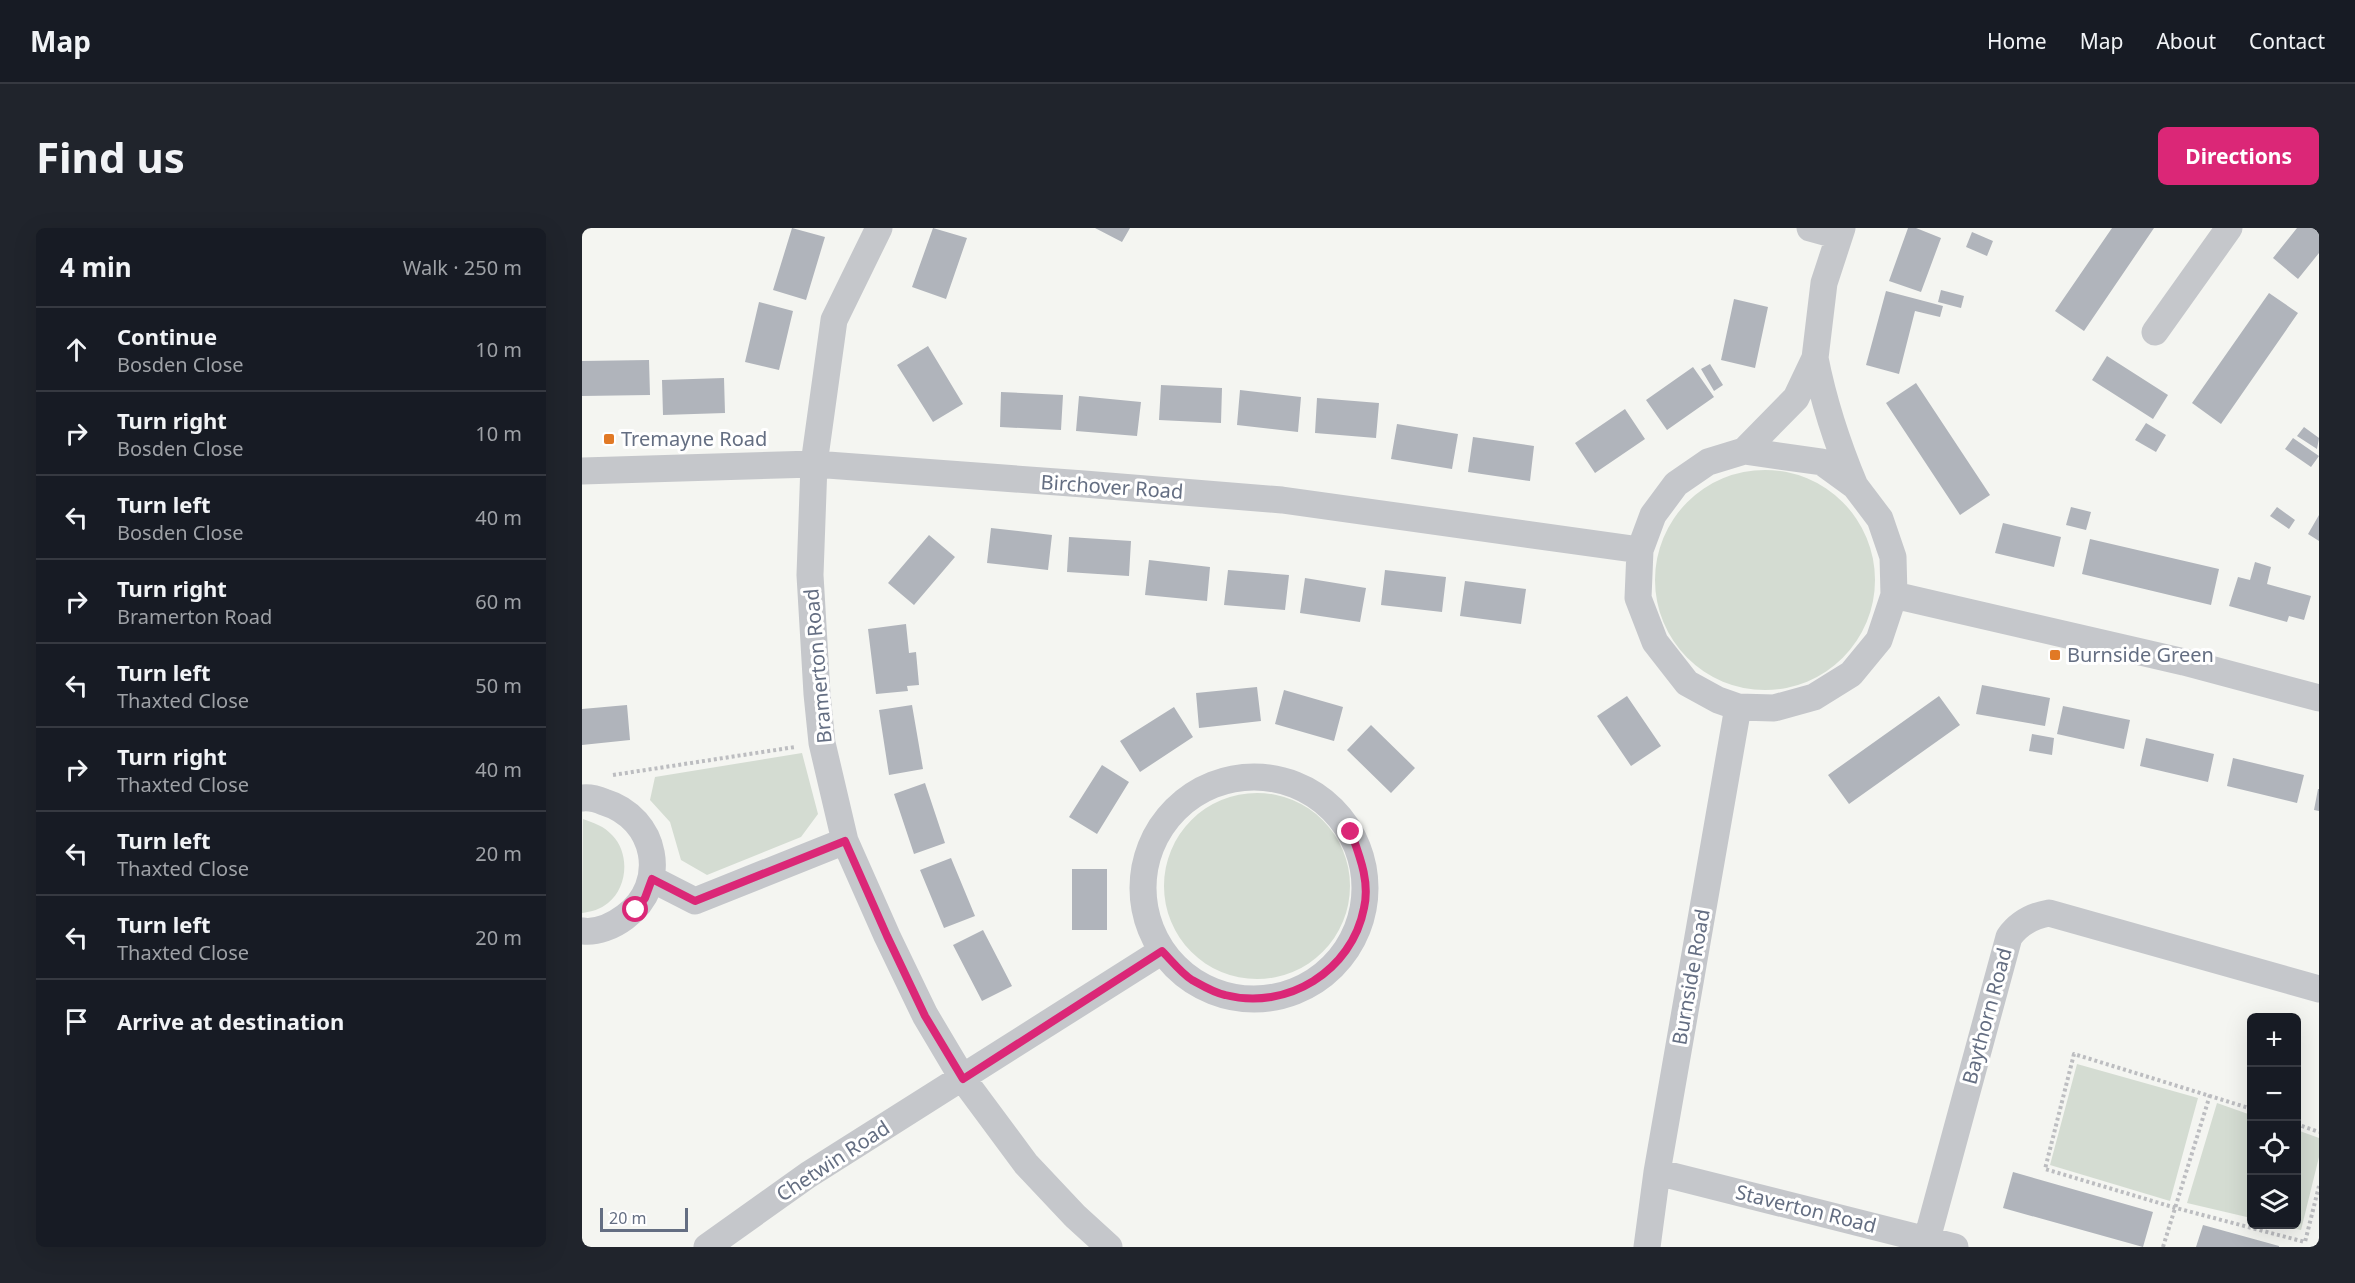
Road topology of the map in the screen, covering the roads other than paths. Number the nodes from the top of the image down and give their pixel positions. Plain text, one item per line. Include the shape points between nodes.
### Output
1 (879, 228) edge
2 (1810, 228) edge
3 (2229, 228) edge
4 (1840, 232) edge
5 (2155, 332) dead end
6 (1815, 358) junction
7 (1744, 451) junction
8 (814, 464) junction
9 (582, 471) edge
10 (1855, 486) junction
11 (1640, 550) junction
12 (1894, 595) junction
13 (2319, 698) edge
14 (1738, 707) junction
15 (582, 798) edge
16 (845, 841) junction
17 (652, 879) junction
18 (582, 931) edge
19 (1162, 951) junction
20 (2319, 989) edge
21 (963, 1079) junction
22 (1657, 1172) junction
23 (1927, 1239) junction
24 (707, 1247) edge
25 (1109, 1247) edge
26 (1647, 1247) edge
27 (1955, 1247) edge

1 - 8 street, Bramerton Road via 834,320
2 - 4 street
3 - 5 street
4 - 6 street via 1824,283
6 - 7 street via 1796,398
6 - 10 street via 1823,401
7 - 10 street via 1822,462
7 - 11 street via 1708,462 1676,484 1653,515
8 - 9 street, Birchover Road
8 - 11 street, Birchover Road via 1282,500
8 - 16 street, Bramerton Road via 810,575 817,694 822,743
10 - 12 street via 1880,519 1893,557
11 - 14 street via 1638,598 1655,642 1687,683
12 - 13 street via 2184,662
12 - 14 street via 1879,640 1851,674 1814,697 1774,708
14 - 22 street, Burnside Road
15 - 17 street via 620,806 642,828 649,841
16 - 17 street via 695,901
16 - 21 street, Bramerton Road via 925,1016
17 - 18 street via 636,910 613,926
19 - 19 street via 1189,979 1224,995 1263,999 1301,990 1339,960 1351,944 1364,908 1364,869 1351,832 1326,802 1292,783 1246,776 1209,786 1177,807 1154,839 1143,876 1146,915
19 - 21 street, Chetwin Road
20 - 23 street, Baythorn Road via 2049,913 2015,927 2009,937
21 - 24 street, Chetwin Road via 808,1175
21 - 25 street, Bramerton Road via 1026,1164
22 - 23 street, Staverton Road
22 - 26 street, Burnside Road
23 - 27 street, Staverton Road

